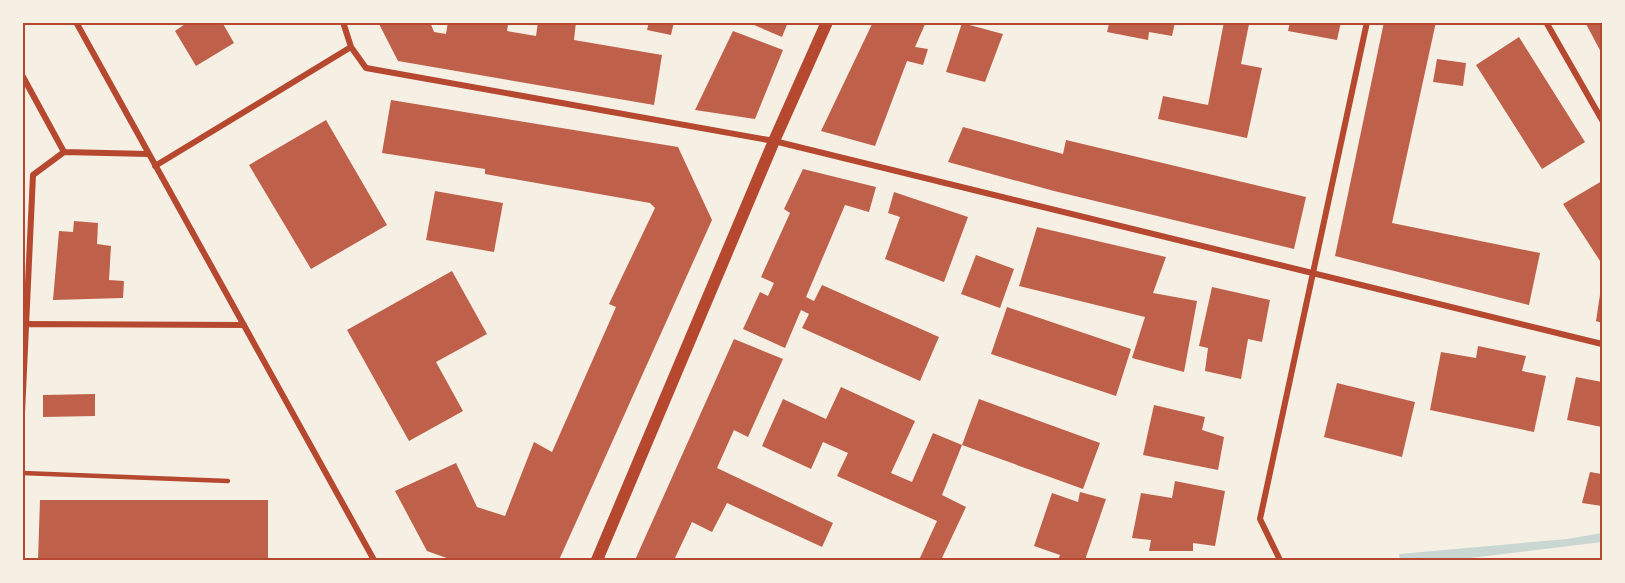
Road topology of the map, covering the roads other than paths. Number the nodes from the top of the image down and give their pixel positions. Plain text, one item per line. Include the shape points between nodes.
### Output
1 (76, 22) edge
2 (342, 22) edge
3 (827, 22) edge
4 (1367, 22) edge
5 (1546, 22) edge
6 (351, 46) junction
7 (22, 75) edge
8 (1602, 120) edge
9 (774, 141) junction
10 (64, 152) junction
11 (148, 154) junction
12 (155, 166) junction
13 (1313, 273) junction
14 (25, 324) edge
15 (244, 325) junction
16 (1602, 344) edge
17 (22, 413) edge
18 (22, 473) edge
19 (228, 481) dead end
20 (374, 561) edge
21 (597, 561) edge
22 (1280, 561) edge

1 - 11 street
2 - 6 street
3 - 9 main road
4 - 13 street
5 - 8 street
6 - 9 street via 366,68
6 - 12 street
7 - 10 street
9 - 13 street
9 - 21 main road
10 - 11 street
10 - 14 street via 33,175
11 - 12 street
12 - 15 street
13 - 16 street
13 - 22 street via 1260,519
14 - 15 street
14 - 17 street
15 - 20 street
18 - 19 lane

